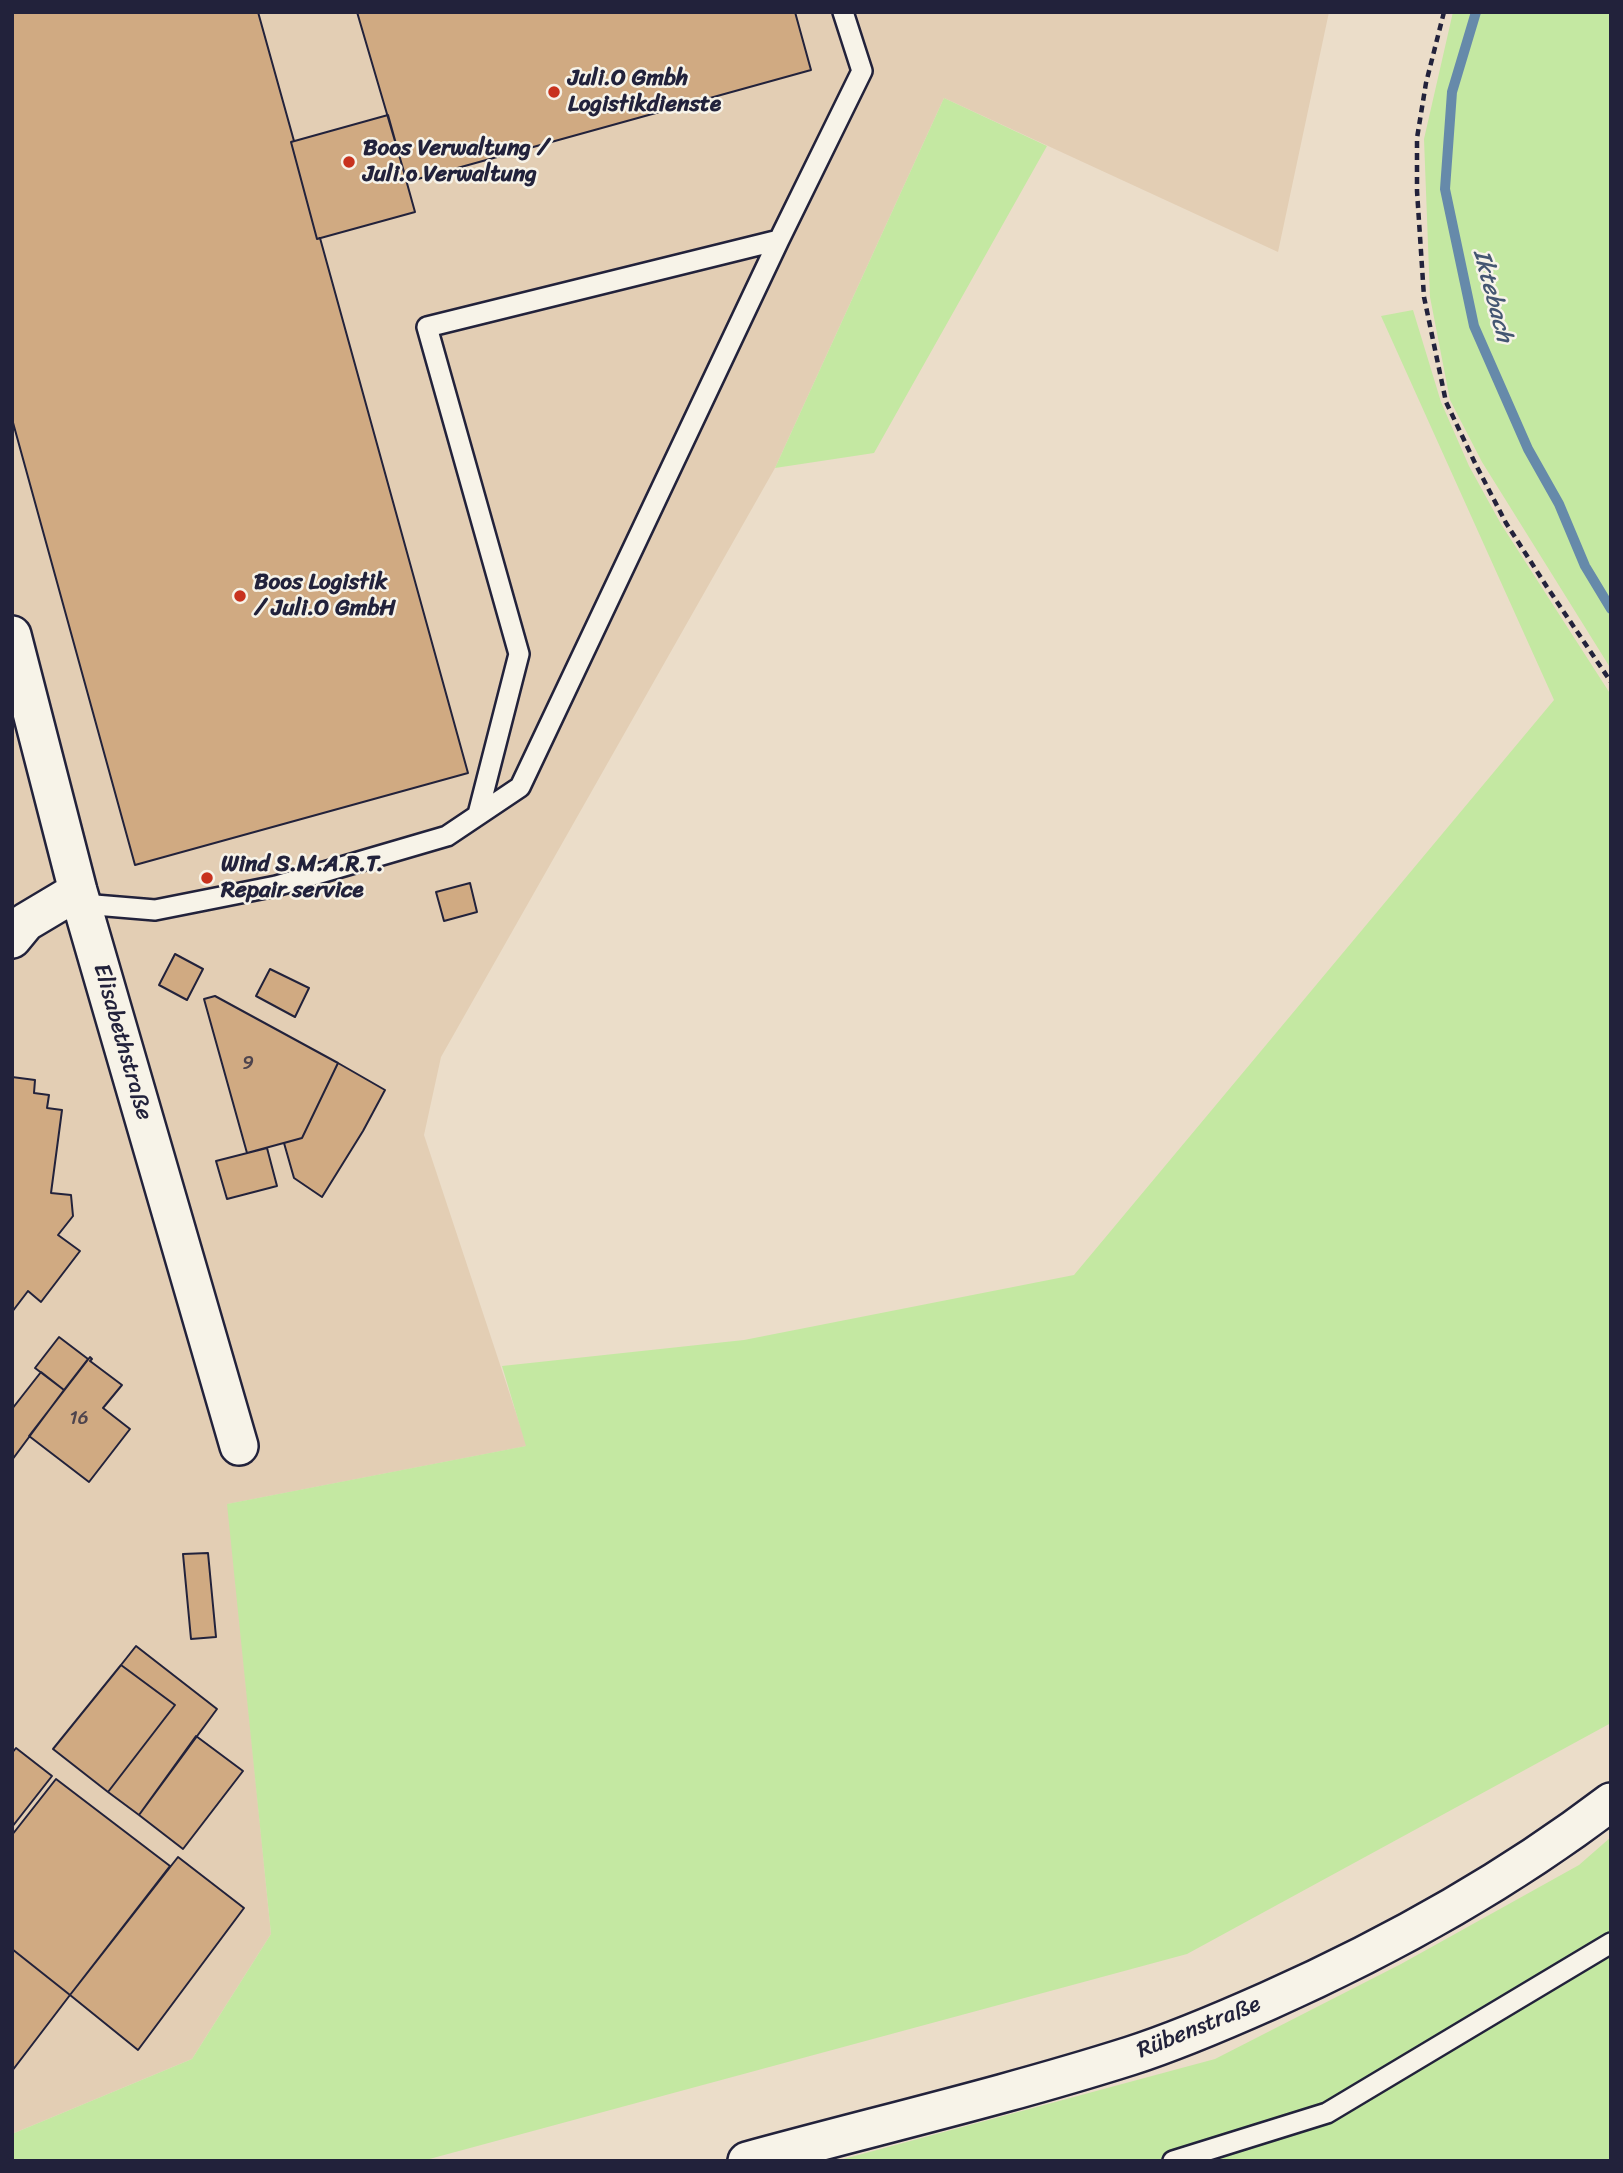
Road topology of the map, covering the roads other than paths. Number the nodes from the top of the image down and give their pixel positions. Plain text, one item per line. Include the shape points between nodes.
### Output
1 (843, 12) edge
2 (779, 240) junction
3 (12, 635) edge
4 (478, 814) junction
5 (80, 897) junction
6 (12, 939) edge
7 (239, 1446) dead end
8 (1611, 1802) edge
9 (1611, 1943) edge
10 (747, 2161) edge
11 (1173, 2161) edge

1 - 2 lane via 862,71
2 - 4 lane via 520,787
2 - 4 lane via 427,327 519,654
3 - 5 street, Elisabethstraße
4 - 5 lane via 447,836 276,886 155,910
5 - 6 street via 26,922
5 - 7 street, Elisabethstraße
8 - 10 street, Rübenstraße via 1412,1931 1334,1972 1225,2020 1133,2056
9 - 11 lane via 1327,2113

